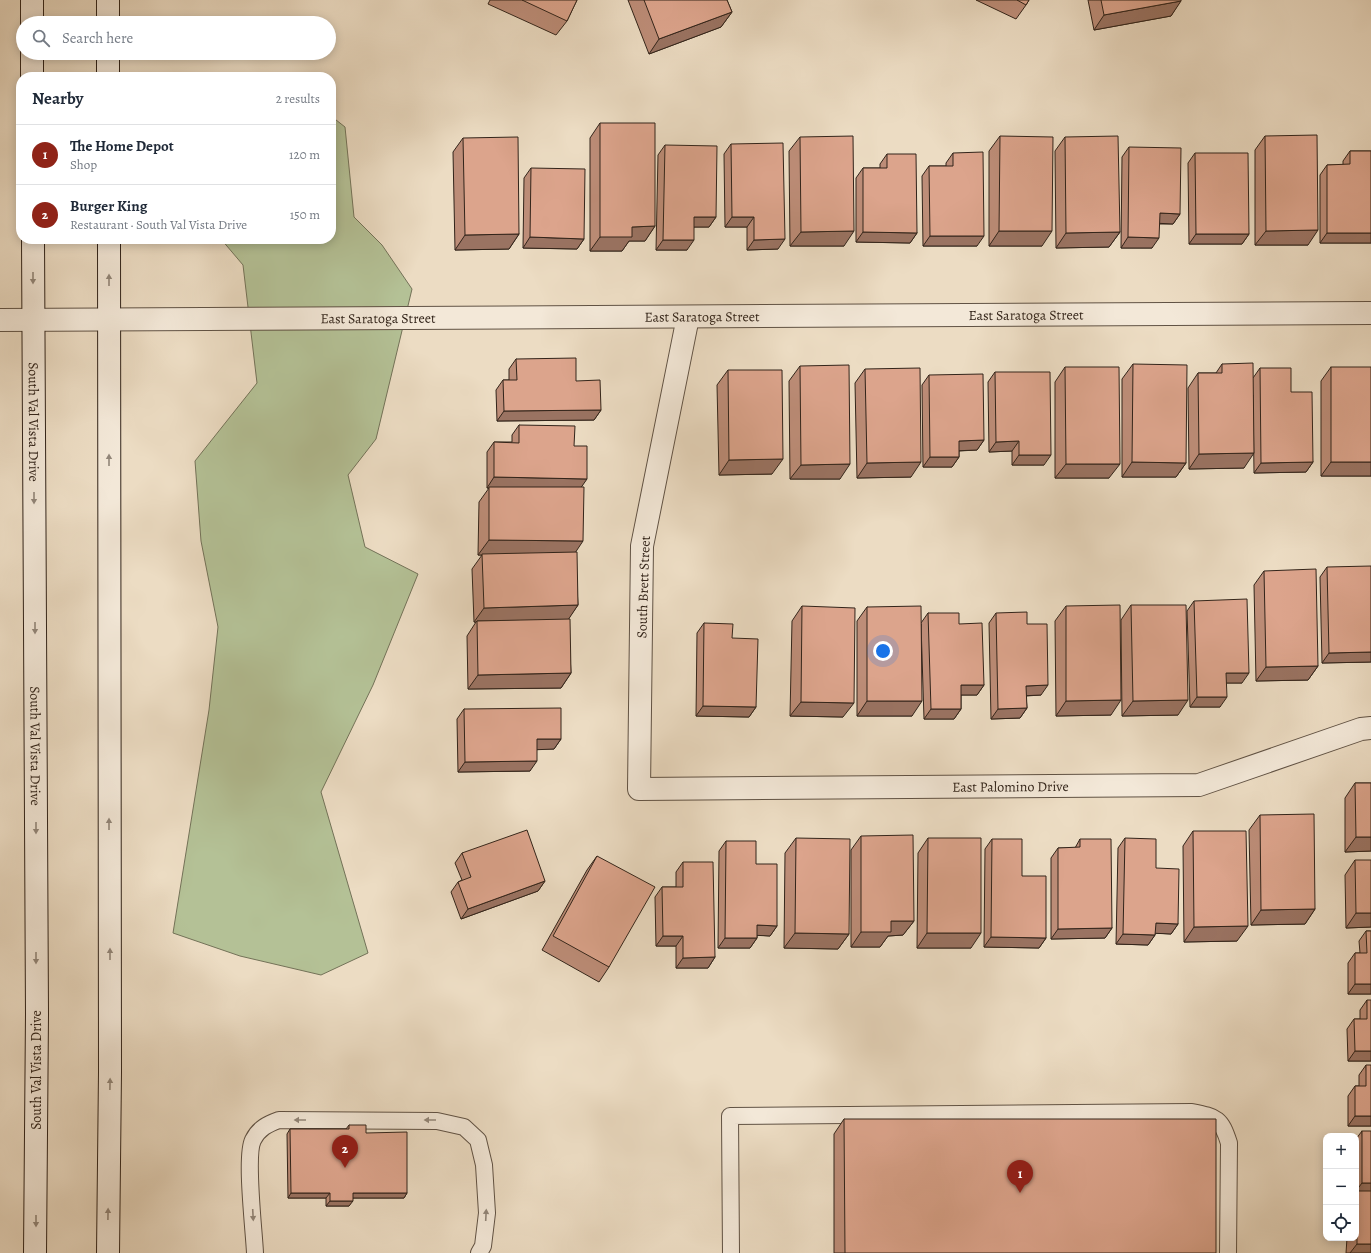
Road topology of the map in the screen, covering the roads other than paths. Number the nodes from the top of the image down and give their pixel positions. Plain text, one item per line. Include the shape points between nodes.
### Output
1 (32, 0) edge
2 (108, 0) edge
3 (32, 16) edge
4 (108, 16) edge
5 (32, 60) edge
6 (108, 60) edge
7 (32, 72) edge
8 (108, 72) edge
9 (33, 244) edge
10 (109, 244) edge
11 (1371, 312) edge
12 (688, 317) junction
13 (109, 319) junction
14 (0, 320) edge
15 (33, 320) junction
16 (1371, 728) edge
17 (639, 789) joint
18 (35, 1253) edge
19 (108, 1253) edge
20 (255, 1253) edge
21 (479, 1253) edge
22 (731, 1253) edge
23 (1228, 1253) edge

1 - 3 street
2 - 4 street
5 - 7 street
6 - 8 street
9 -> 15 street, South Val Vista Drive
13 -> 10 street
11 - 12 street, East Saratoga Street
12 - 13 street, East Saratoga Street
12 - 17 street, South Brett Street via 642,546
13 - 15 street, East Saratoga Street
19 -> 13 street
14 - 15 street
15 -> 18 street, South Val Vista Drive via 37,1014
16 - 17 street, East Palomino Drive via 1361,729 1199,785
21 -> 20 lane via 483,1246 486,1213 484,1164 478,1140 464,1127 437,1120 279,1120 264,1126 253,1140 250,1156
22 - 23 lane via 730,1116 1184,1112 1212,1116 1223,1126 1229,1143

